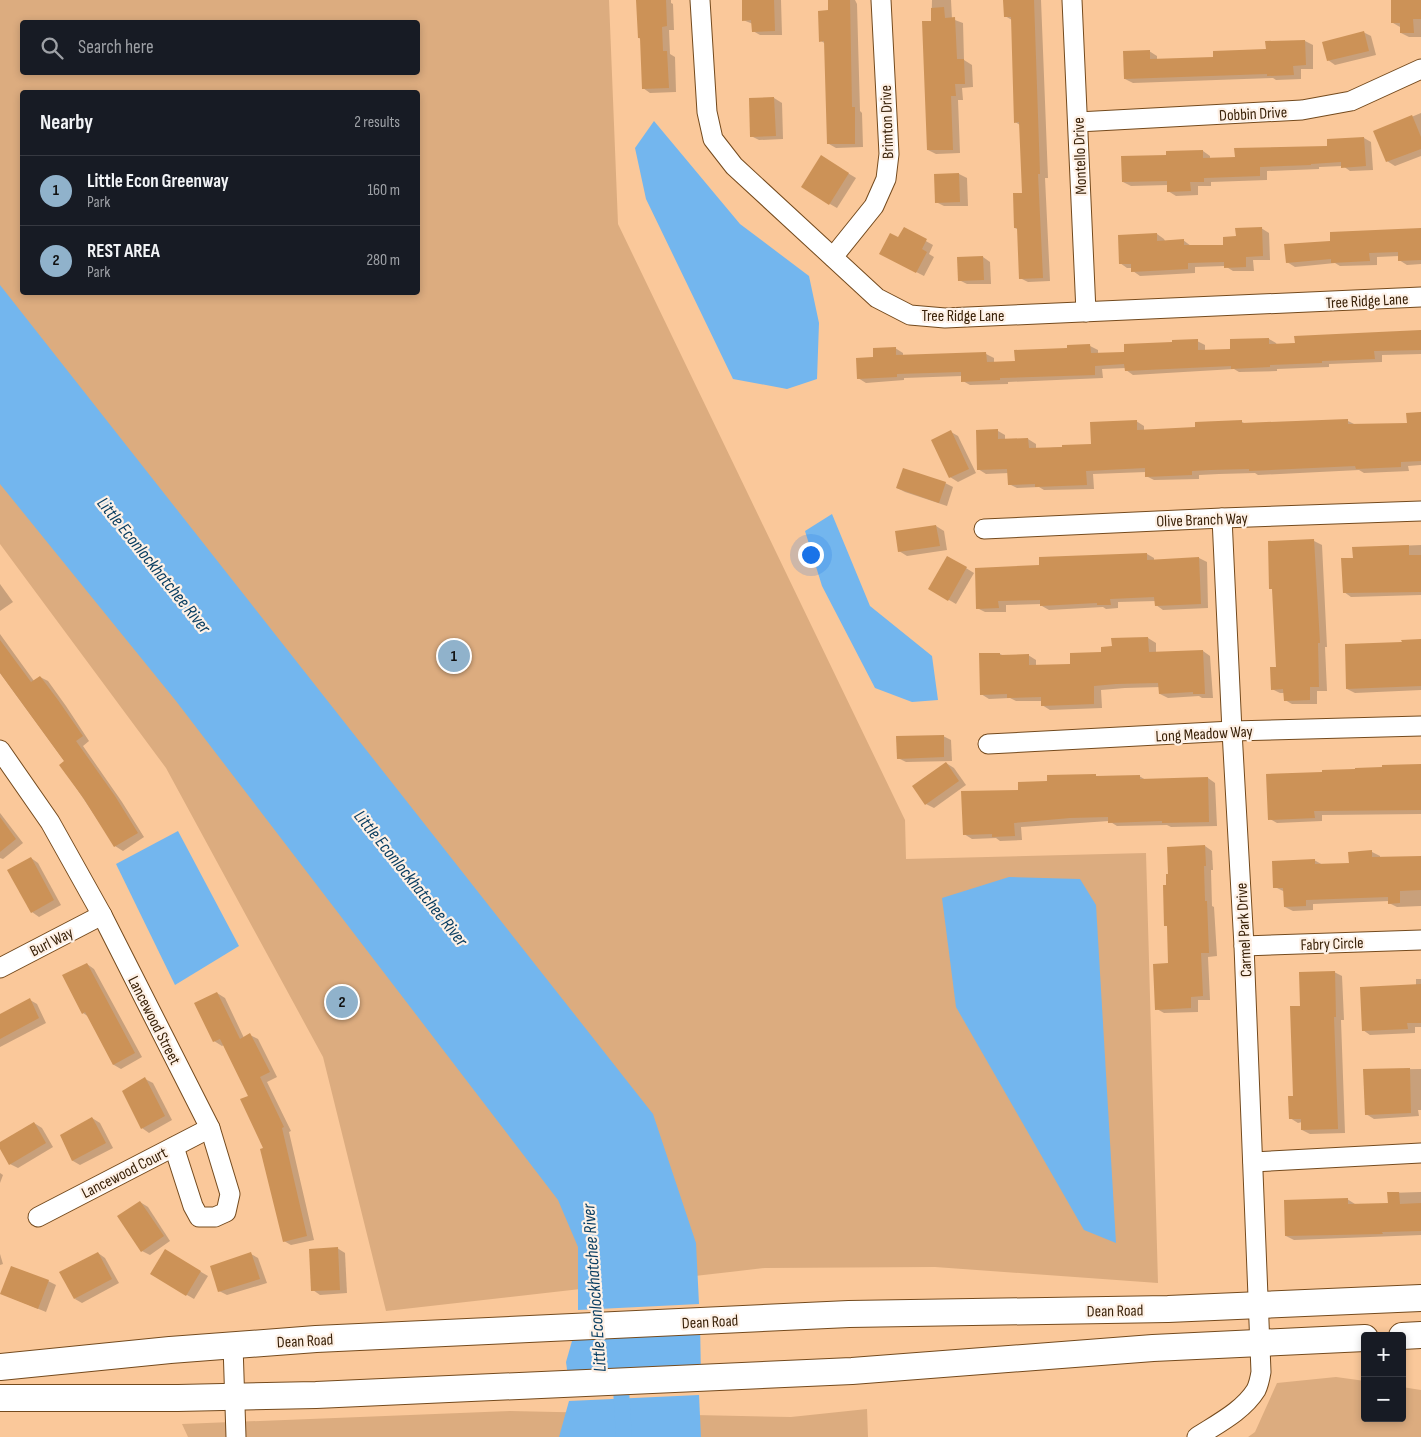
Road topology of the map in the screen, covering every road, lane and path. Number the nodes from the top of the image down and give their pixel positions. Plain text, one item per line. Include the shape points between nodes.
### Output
1 (700, 0) edge
2 (880, 0) edge
3 (1072, 0) edge
4 (1421, 69) edge
5 (1078, 122) junction
6 (832, 257) junction
7 (1421, 297) edge
8 (1086, 312) junction
9 (1421, 511) edge
10 (1222, 518) junction
11 (984, 529) dead end
12 (1421, 726) edge
13 (1232, 731) junction
14 (988, 744) dead end
15 (0, 750) edge
16 (102, 915) junction
17 (1421, 940) edge
18 (1244, 946) junction
19 (0, 968) edge
20 (210, 1128) junction
21 (174, 1147) junction
22 (1421, 1153) edge
23 (1253, 1162) junction
24 (38, 1217) dead end
25 (1421, 1298) edge
26 (1259, 1305) junction
27 (1421, 1335) edge
28 (1406, 1336) edge
29 (1361, 1338) edge
30 (1261, 1343) junction
31 (233, 1345) junction
32 (0, 1367) edge
33 (0, 1398) edge
34 (235, 1398) junction
35 (236, 1437) edge
36 (1197, 1437) edge

1 - 6 street, Tree Ridge Lane via 706,104 713,139 734,166
2 - 6 street, Brimton Drive via 889,154 886,179 874,206
3 - 5 street, Montello Drive
4 - 5 street, Dobbin Drive via 1351,101 1302,110
5 - 8 street, Montello Drive
6 - 8 street, Tree Ridge Lane via 877,298 910,315 945,318
7 - 8 street, Tree Ridge Lane
9 - 10 street, Olive Branch Way
10 - 11 street, Olive Branch Way
10 - 13 street, Carmel Park Drive
12 - 13 street, Long Meadow Way
13 - 14 street, Long Meadow Way
13 - 18 street, Carmel Park Drive
15 - 16 street, Lancewood Street via 50,822
16 - 19 street, Burl Way
16 - 20 street, Lancewood Street
17 - 18 street, Fabry Circle
18 - 23 street, Carmel Park Drive
20 - 21 street, Lancewood Court
20 - 21 street, Lancewood Street via 230,1194 226,1212 215,1217 199,1217
21 - 24 street, Lancewood Court
22 - 23 street
23 - 26 street, Carmel Park Drive
25 - 26 main road, Dean Road
26 - 30 street, Carmel Park Drive
26 - 31 main road, Dean Road via 1102,1311 848,1314
27 - 28 main road
29 - 30 main road
30 - 34 main road via 1135,1349 896,1368
30 - 36 street, Carmel Park Drive via 1261,1372 1255,1392 1237,1410
31 - 32 main road, Dean Road
31 - 34 street
33 - 34 main road
34 - 35 street

